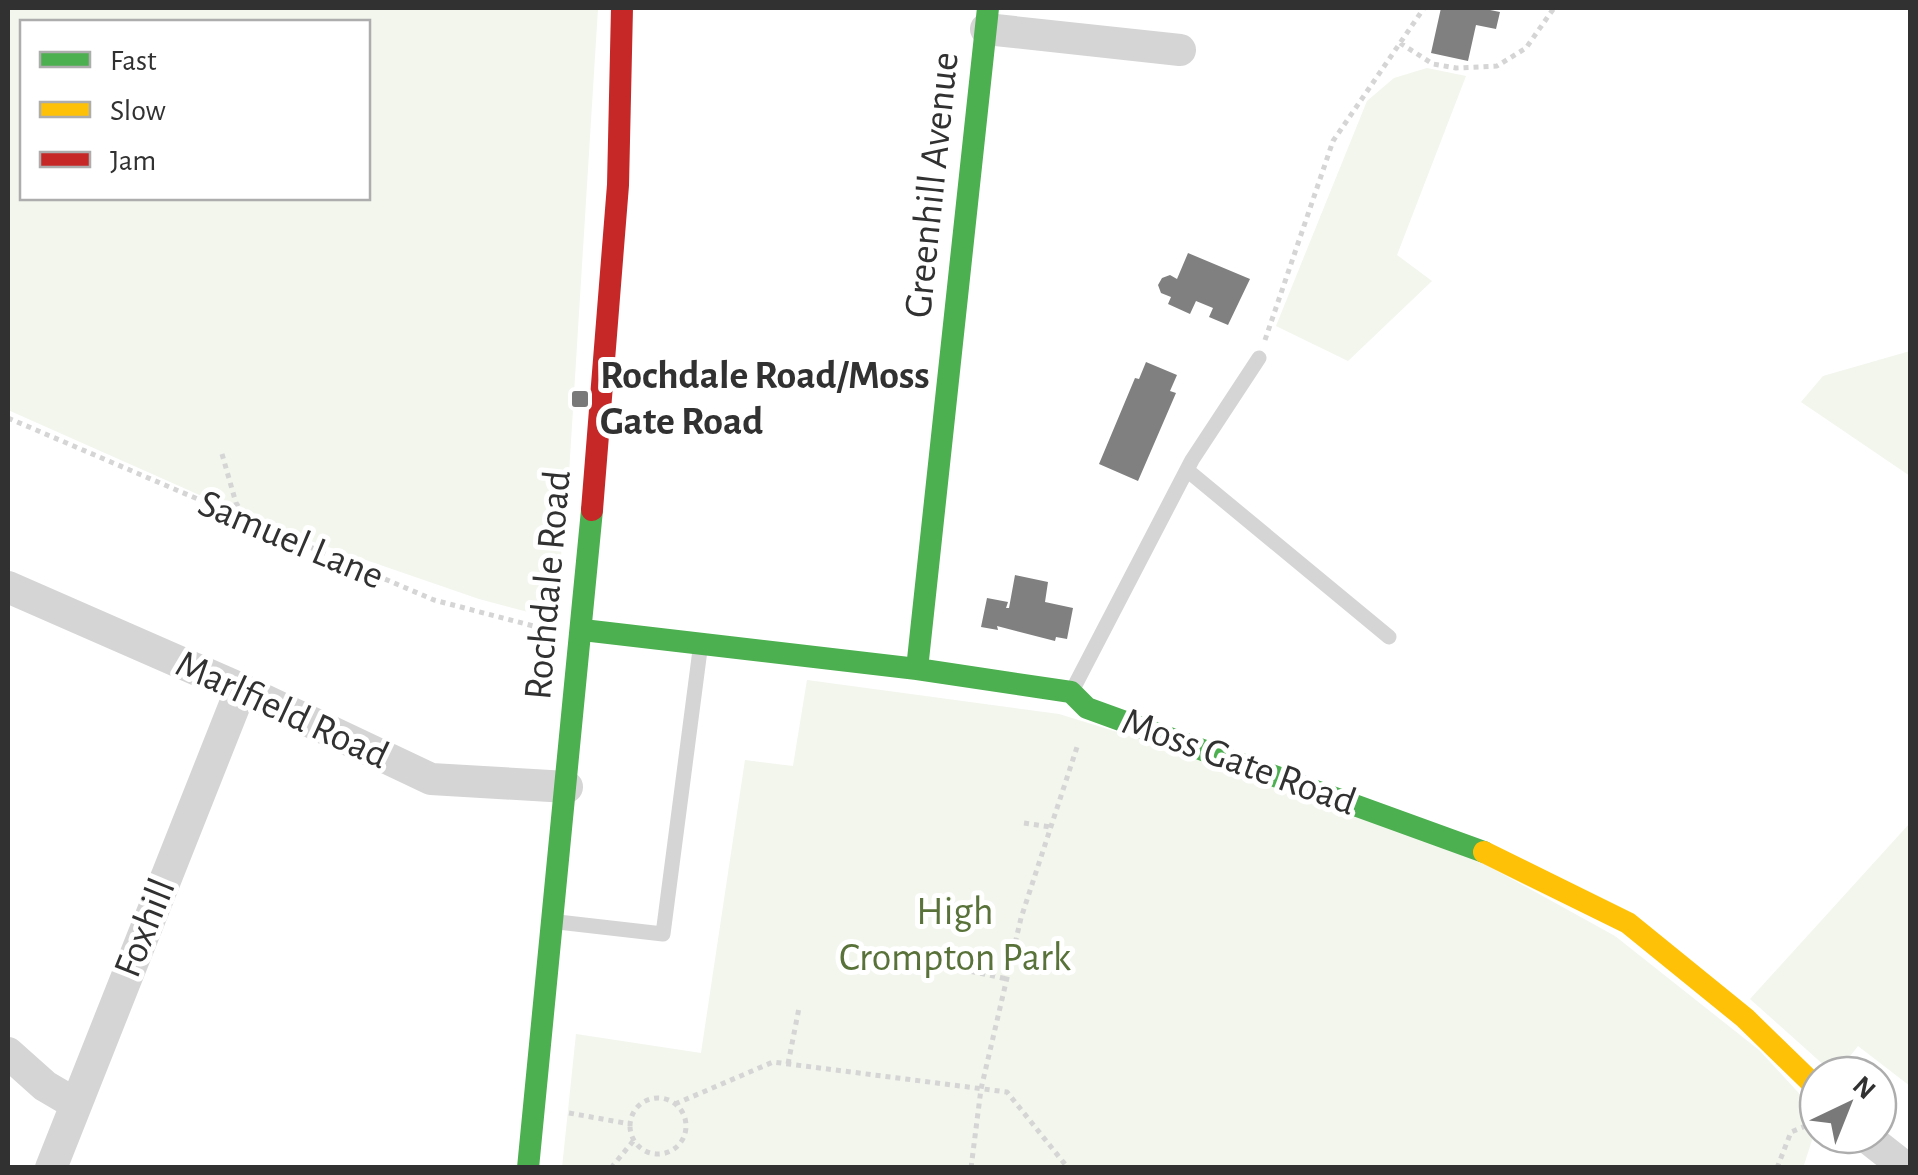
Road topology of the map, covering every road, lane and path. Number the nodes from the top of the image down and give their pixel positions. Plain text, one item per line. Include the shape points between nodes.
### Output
1 (622, 8) edge
2 (1424, 8) edge
3 (1554, 8) edge
4 (987, 18) edge
5 (1400, 43) junction
6 (1180, 50) dead end
7 (1259, 358) joint
8 (8, 418) edge
9 (222, 454) dead end
10 (1187, 470) junction
11 (250, 524) junction
12 (8, 586) edge
13 (583, 630) junction
14 (1389, 637) dead end
15 (700, 646) junction
16 (917, 669) junction
17 (240, 688) junction
18 (1079, 700) junction
19 (567, 787) junction
20 (1024, 823) dead end
21 (1050, 827) junction
22 (553, 921) junction
23 (951, 967) dead end
24 (1007, 979) junction
25 (799, 1008) dead end
26 (8, 1053) edge
27 (788, 1065) junction
28 (1798, 1070) edge
29 (982, 1089) junction
30 (74, 1103) junction
31 (675, 1104) junction
32 (534, 1106) junction
33 (630, 1124) junction
34 (1798, 1129) edge
35 (634, 1140) junction
36 (1882, 1155) edge
37 (51, 1168) edge
38 (528, 1168) edge
39 (610, 1168) edge
40 (971, 1168) edge
41 (1068, 1168) edge
42 (1777, 1168) edge
43 (1906, 1168) edge

1 - 13 street, Rochdale Road via 618,186
2 - 5 path
3 - 5 path via 1526,48 1497,66 1433,64
4 - 6 street
4 - 16 street, Greenhill Avenue
5 - 7 path via 1333,141
7 - 10 lane
8 - 11 path, Samuel Lane
9 - 11 path
10 - 14 lane
10 - 18 lane via 1079,683
11 - 13 path, Samuel Lane via 434,600 538,628
12 - 17 street, Marlfield Road
13 - 15 street, Moss Gate Road
13 - 19 street, Rochdale Road
15 - 16 street, Moss Gate Road
15 - 22 lane via 663,934
16 - 18 street, Moss Gate Road
17 - 19 street, Marlfield Road via 431,779
17 - 30 street, Foxhill
18 - 21 path via 1085,722
18 - 28 street, Moss Gate Road via 1548,881 1628,923
19 - 22 street, Rochdale Road
20 - 21 path
21 - 24 path
22 - 32 street, Rochdale Road
23 - 24 path
24 - 29 path
25 - 27 path
26 - 30 street
27 - 29 path
27 - 31 path via 773,1062
29 - 40 path
29 - 41 path via 1007,1092
30 - 37 street, Foxhill
31 - 33 path via 649,1100
31 - 35 path via 686,1128 678,1145 653,1154
32 - 33 path
32 - 38 street, Rochdale Road
33 - 35 path
34 - 42 path
35 - 39 path
36 - 43 street

